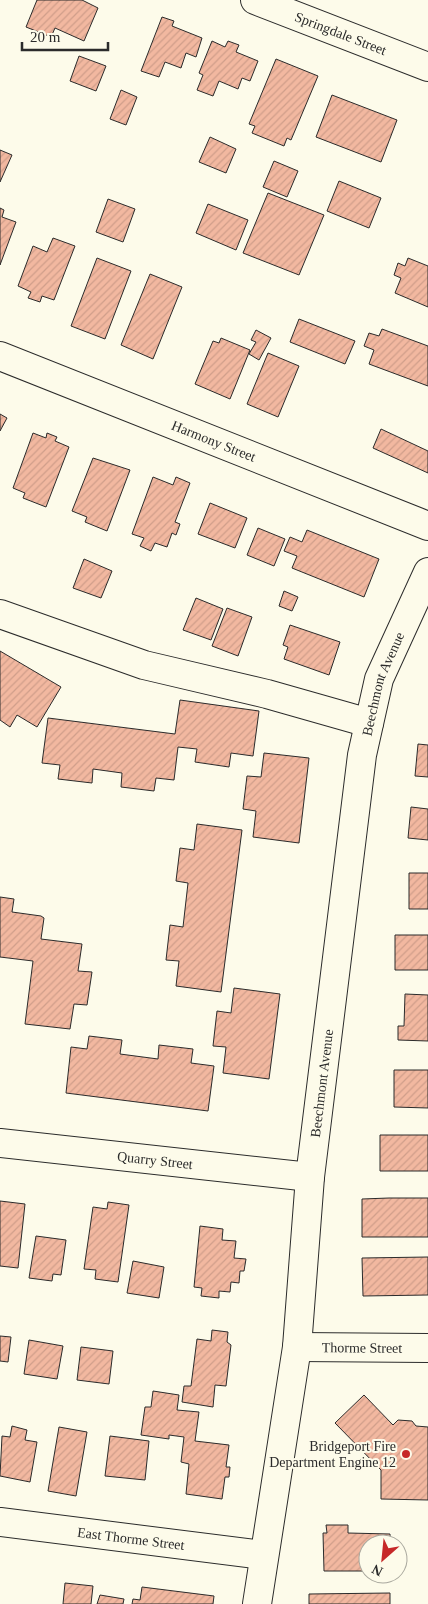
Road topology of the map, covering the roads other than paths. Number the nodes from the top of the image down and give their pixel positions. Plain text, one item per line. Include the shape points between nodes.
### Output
1 (255, 0) edge
2 (428, 67) edge
3 (0, 356) edge
4 (428, 526) edge
5 (428, 572) edge
6 (0, 614) edge
7 (369, 723) junction
8 (0, 1143) edge
9 (310, 1176) junction
10 (296, 1347) junction
11 (428, 1348) edge
12 (0, 1522) edge
13 (263, 1555) junction
14 (257, 1604) edge

1 - 2 street, Springdale Street
3 - 4 street, Harmony Street
5 - 7 street, Beechmont Avenue via 380,679
6 - 7 street via 144,665 267,694
7 - 9 street, Beechmont Avenue via 362,755
8 - 9 street, Quarry Street
9 - 10 street, Beechmont Avenue
10 - 11 street, Thorme Street
10 - 13 street, Beechmont Avenue
12 - 13 street, East Thorme Street
13 - 14 street, Beechmont Avenue

